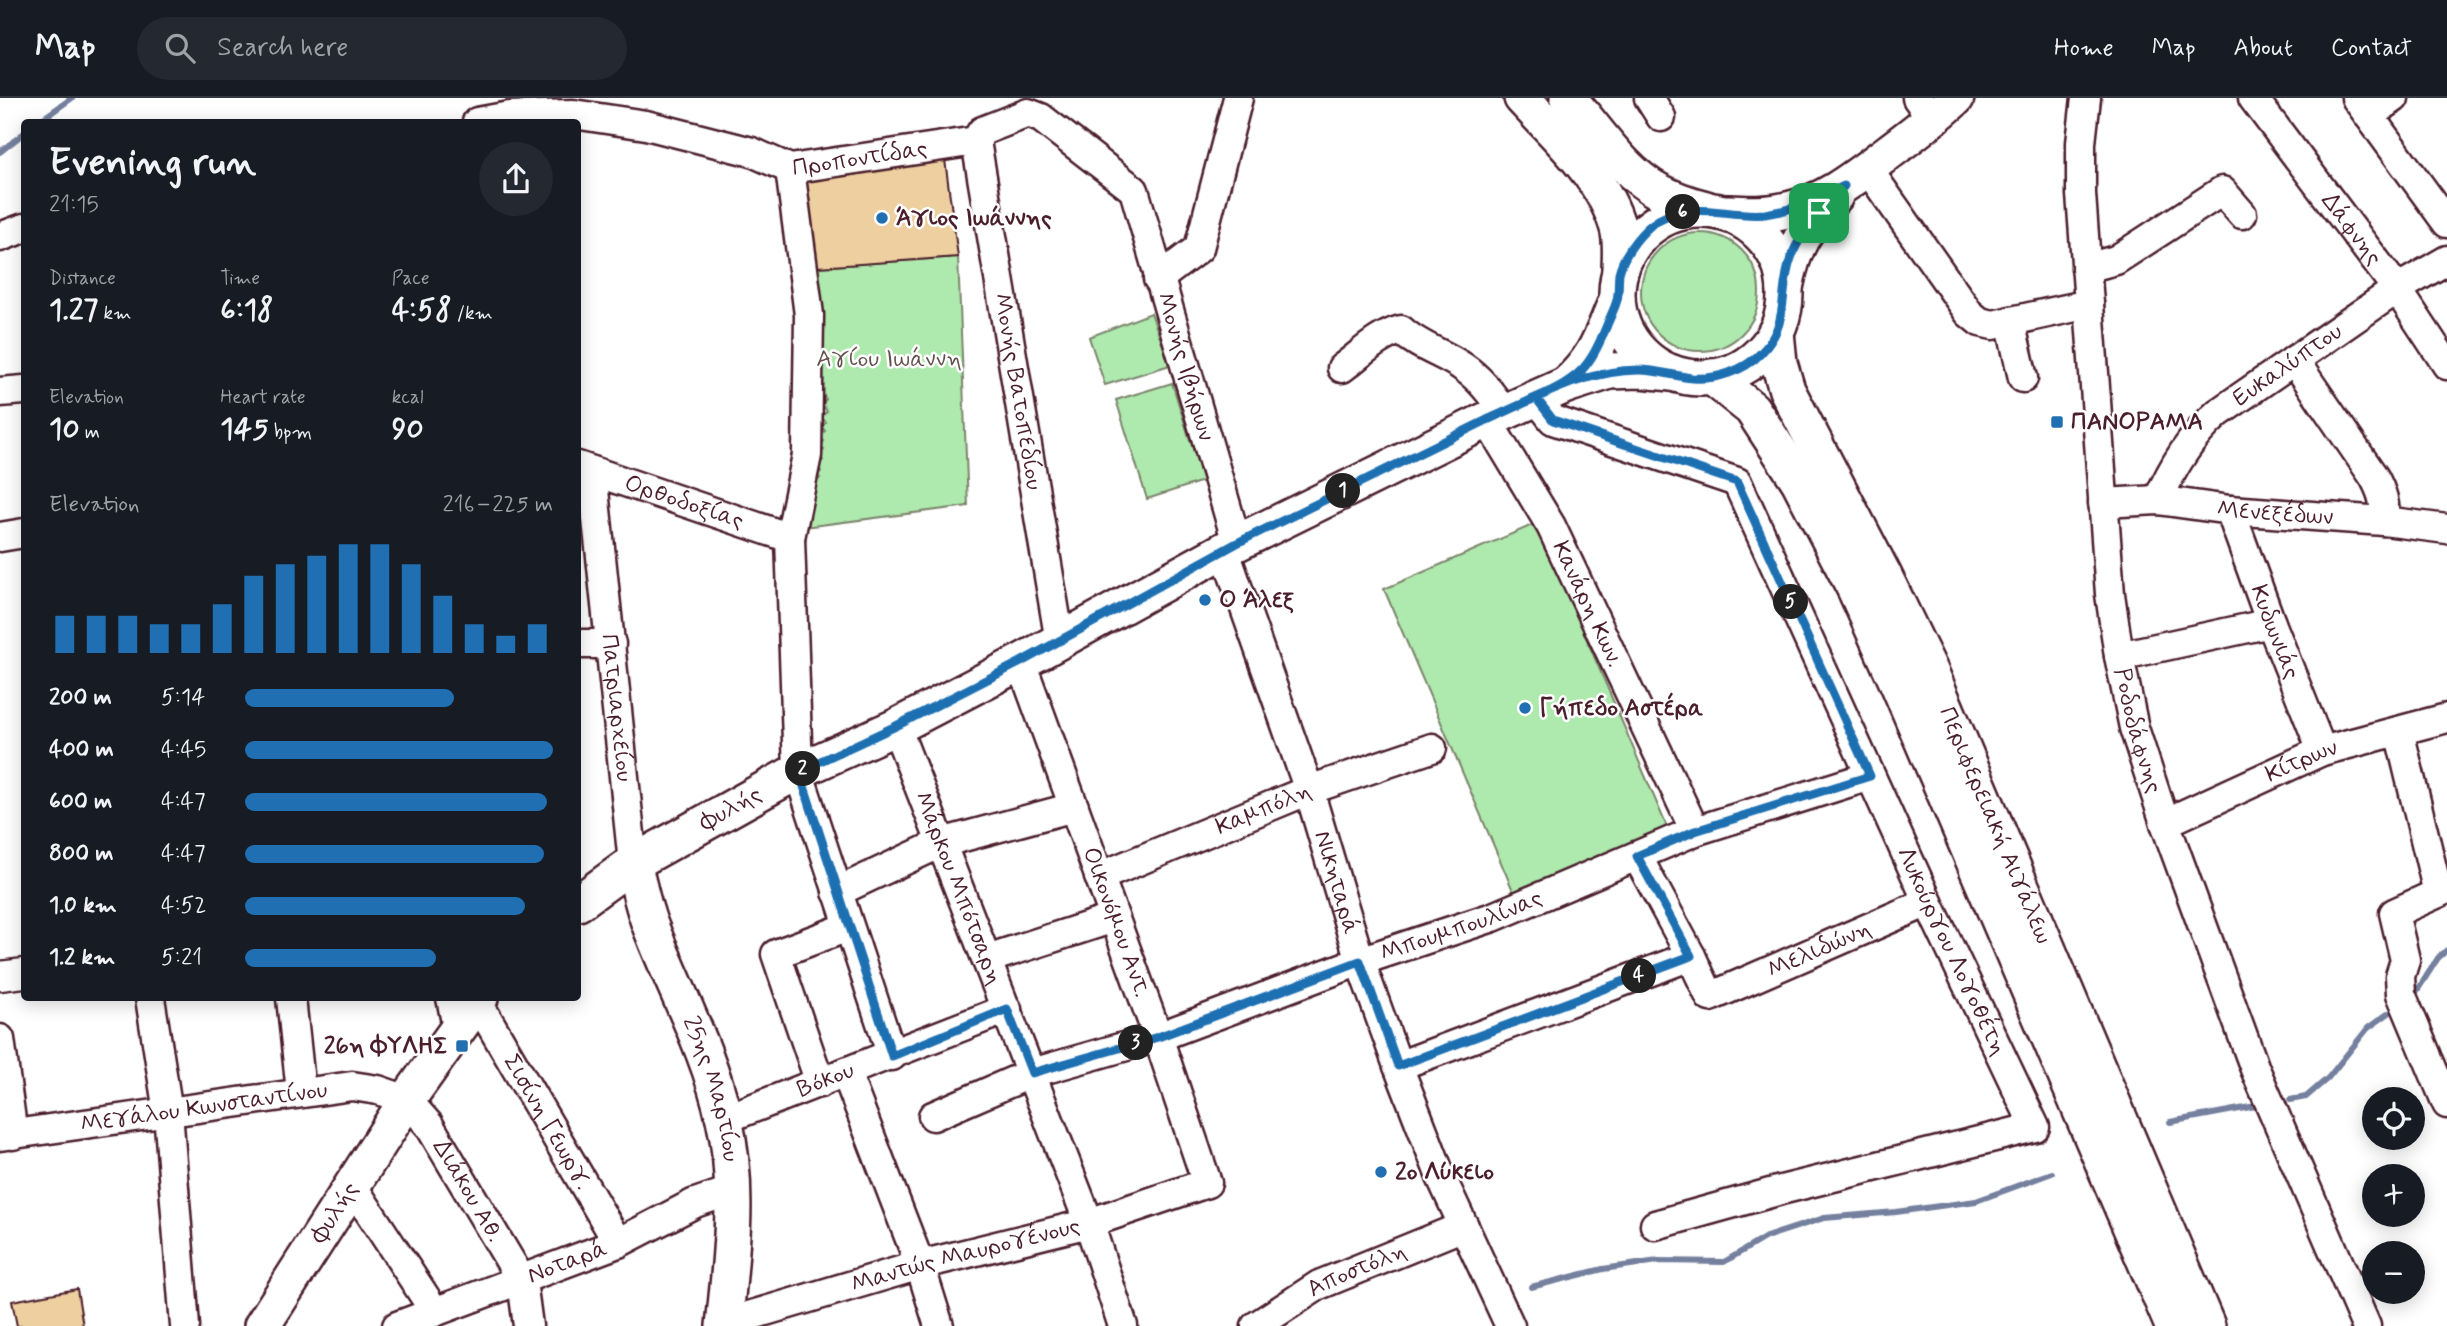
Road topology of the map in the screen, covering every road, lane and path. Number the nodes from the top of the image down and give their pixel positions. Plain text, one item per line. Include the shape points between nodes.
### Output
1 (1238, 98) edge
2 (1522, 98) edge
3 (2085, 98) edge
4 (2253, 98) edge
5 (2394, 98) edge
6 (1935, 105) edge
7 (2362, 107) edge
8 (511, 119) edge
9 (1575, 122) edge
10 (976, 141) junction
11 (790, 169) junction
12 (1856, 177) junction
13 (1134, 190) joint
14 (1717, 211) junction
15 (2242, 214) dead end
16 (2447, 223) edge
17 (21, 229) edge
18 (0, 237) edge
19 (2447, 260) edge
20 (2086, 268) junction
21 (1158, 279) junction
22 (1618, 286) junction
23 (1785, 288) junction
24 (2397, 289) junction
25 (2089, 304) junction
26 (2010, 321) junction
27 (1776, 332) junction
28 (2294, 360) junction
29 (2447, 365) edge
30 (1342, 368) dead end
31 (1672, 373) junction
32 (1712, 377) junction
33 (2023, 378) dead end
34 (21, 390) edge
35 (1551, 391) junction
36 (0, 392) edge
37 (1496, 416) junction
38 (585, 468) edge
39 (2158, 500) junction
40 (2103, 503) junction
41 (2230, 510) junction
42 (2385, 521) junction
43 (2447, 529) edge
44 (21, 534) edge
45 (0, 537) edge
46 (790, 538) junction
47 (1230, 546) junction
48 (2271, 624) junction
49 (1060, 642) junction
50 (581, 644) edge
51 (611, 644) junction
52 (2119, 656) junction
53 (1021, 662) junction
54 (2447, 718) edge
55 (896, 726) junction
56 (2399, 731) junction
57 (1432, 748) dead end
58 (2322, 751) junction
59 (799, 771) junction
60 (1870, 776) junction
61 (1309, 790) junction
62 (1074, 807) junction
63 (2165, 823) junction
64 (1695, 831) junction
65 (941, 843) junction
66 (1637, 856) junction
67 (633, 863) junction
68 (1099, 877) junction
69 (2442, 891) edge
70 (836, 892) junction
71 (581, 901) edge
72 (1928, 902) junction
73 (1114, 918) junction
74 (848, 927) junction
75 (1691, 956) junction
76 (987, 959) junction
77 (1360, 961) junction
78 (21, 973) edge
79 (0, 976) edge
80 (150, 1001) edge
81 (290, 1001) edge
82 (466, 1006) edge
83 (1007, 1009) junction
84 (1158, 1037) junction
85 (0, 1040) edge
86 (892, 1056) junction
87 (1398, 1066) junction
88 (846, 1073) junction
89 (1032, 1073) junction
90 (820, 1083) junction
91 (302, 1092) junction
92 (407, 1100) junction
93 (2447, 1104) edge
94 (168, 1112) junction
95 (933, 1115) dead end
96 (725, 1119) junction
97 (6, 1136) edge
98 (1207, 1183) joint
99 (353, 1187) junction
100 (733, 1190) junction
101 (1089, 1223) junction
102 (1655, 1225) dead end
103 (1464, 1226) junction
104 (618, 1243) junction
105 (920, 1265) junction
106 (522, 1281) junction
107 (435, 1312) junction
108 (725, 1325) edge
109 (185, 1326) edge
110 (262, 1326) edge
111 (397, 1326) edge
112 (528, 1326) edge
113 (939, 1326) edge
114 (1123, 1326) edge
115 (1256, 1326) edge
116 (1510, 1326) edge
117 (2173, 1326) edge
118 (2207, 1326) edge
119 (2366, 1326) edge

1 - 21 street via 1199,248
2 - 9 main road
3 - 20 street, Ροδοδάφνης via 2081,166
4 - 24 street, Δάφνης
5 - 7 street
6 - 12 main road
7 - 16 street
8 - 11 street, Προποντίδας via 573,114 646,125 752,152
9 - 14 main road via 1657,191
9 - 22 main road via 1591,176 1618,228
10 - 11 street, Προποντίδας
10 - 13 street, Προποντίδας via 982,131 1028,113 1041,118
10 - 49 street, Μονής Βατοπεδίου
11 - 46 street via 809,316 807,455
12 - 14 main road via 1789,210 1762,214
12 - 23 main road via 1803,233 1790,259
12 - 26 street via 1969,313 1993,325
13 - 21 street, Μονής Ιβήρων
14 - 22 main road via 1678,212 1652,225 1632,245
14 - 23 main road via 1750,225 1768,242 1780,264
15 - 20 street via 2222,191 2116,260
17 - 18 street
19 - 24 street, Ευκαλύπτου
20 - 25 street, Ροδοδάφνης
21 - 47 street, Μονής Ιβήρων
22 - 31 main road via 1626,331 1644,356
22 - 35 main road, Φυλής via 1598,348 1585,367
23 - 27 main road via 1784,311
24 - 28 street, Ευκαλύπτου
24 - 29 street, Δάφνης
25 - 26 street
25 - 40 street, Ροδοδάφνης
26 - 33 street
27 - 32 main road via 1760,354 1738,370
27 - 118 main road, Περιφερειακή Αιγάλεω via 1787,390 1930,671
28 - 39 street, Ευκαλύπτου via 2199,430
28 - 42 street via 2374,477 2383,494
30 - 37 street, Κανάρη Κων. via 1373,343 1401,330 1478,378 1494,396
31 - 32 main road
31 - 35 main road, Φυλής via 1610,372
32 - 117 main road, Περιφερειακή Αιγάλεω via 1752,409 1774,439 1855,589
34 - 36 street
35 - 37 main road, Φυλής
35 - 60 street, Λυκούργου Λογοθέτη via 1553,420 1737,482
37 - 47 main road, Φυλής
37 - 64 street, Κανάρη Κων.
38 - 46 street, Ορθοδοξίας
38 - 51 street, Πατριαρχείου
39 - 40 street, Μενεξέδων
39 - 41 street, Μενεξέδων
40 - 52 street, Ροδοδάφνης
41 - 42 street, Μενεξέδων
41 - 48 street, Κυδωνιάς
42 - 43 street, Μενεξέδων
44 - 45 street
46 - 59 street
47 - 49 main road, Φυλής
47 - 61 street, Νικηταρά
48 - 52 street
48 - 58 street, Κυδωνιάς
49 - 53 main road, Φυλής
50 - 51 street
51 - 67 street, Πατριαρχείου
52 - 63 street, Ροδοδάφνης via 2134,727
53 - 55 main road, Φυλής
53 - 62 street, Οικονόμου Αντ.
54 - 56 street, Κίτρων
55 - 59 main road, Φυλής
55 - 65 street, Μάρκου Μπότσαρη
56 - 58 street, Κίτρων
56 - 69 street
57 - 61 street, Καμπόλη
58 - 63 street, Κίτρων
59 - 67 main road, Φυλής
59 - 70 street
60 - 64 street, Μπουμπουλίνας
60 - 72 street, Λυκούργου Λογοθέτη
61 - 68 street, Καμπόλη
61 - 77 street, Νικηταρά
62 - 65 street
62 - 68 street, Οικονόμου Αντ.
63 - 119 street, Ροδοδάφνης via 2255,1069
64 - 66 street, Μπουμπουλίνας
65 - 70 street
65 - 76 street, Μάρκου Μπότσαρη
66 - 75 street
66 - 77 street, Μπουμπουλίνας via 1493,917
67 - 71 main road, Φυλής
67 - 96 main road, 25ης Μαρτίου via 650,926 715,1080
68 - 73 street, Οικονόμου Αντ.
69 - 93 street via 2394,913 2404,960 2401,994
70 - 74 street
72 - 75 street, Μελιδώνη via 1710,998
72 - 102 street, Λυκούργου Λογοθέτη via 2035,1126
73 - 76 street
73 - 84 street, Οικονόμου Αντ.
74 - 86 street
74 - 90 street via 776,954
75 - 87 street
76 - 83 street, Μάρκου Μπότσαρη
77 - 84 street, Μπουμπουλίνας
77 - 87 street, Νικηταρά
78 - 79 street
80 - 94 street
81 - 91 street
82 - 92 main road, Φυλής
82 - 104 street, Σισίνη Γεωργ.
83 - 86 street, Βόκου
83 - 89 street, Μάρκου Μπότσαρη
84 - 89 street, Μπουμπουλίνας
84 - 98 street, Οικονόμου Αντ.
85 - 97 street
86 - 88 street, Βόκου
87 - 103 street, Νικηταρά
88 - 90 street, Βόκου
88 - 105 street
89 - 95 street, Μπουμπουλίνας
89 - 101 street, Μάρκου Μπότσαρη
90 - 96 street, Βόκου
91 - 92 street, Μεγάλου Κωνσταντίνου via 352,1086
91 - 94 street, Μεγάλου Κωνσταντίνου
92 - 99 main road, Φυλής
92 - 106 street, Διάκου Αθ. via 429,1125
94 - 97 street, Μεγάλου Κωνσταντίνου
94 - 109 street
96 - 100 main road, 25ης Μαρτίου
98 - 101 street, Μαντώς Μαυρογένους
99 - 107 street
99 - 110 main road, Φυλής
100 - 104 street, Νοταρά via 695,1203
100 - 108 main road, 25ης Μαρτίου
101 - 105 street, Μαντώς Μαυρογένους
101 - 114 street, Μάρκου Μπότσαρη
103 - 115 street, Αποστόλη via 1319,1284
103 - 116 street, Νικηταρά
104 - 106 street, Νοταρά
105 - 108 street, Μαντώς Μαυρογένους
105 - 113 street
106 - 107 street, Νοταρά
106 - 112 street, Διάκου Αθ.
107 - 111 street, Νοταρά

